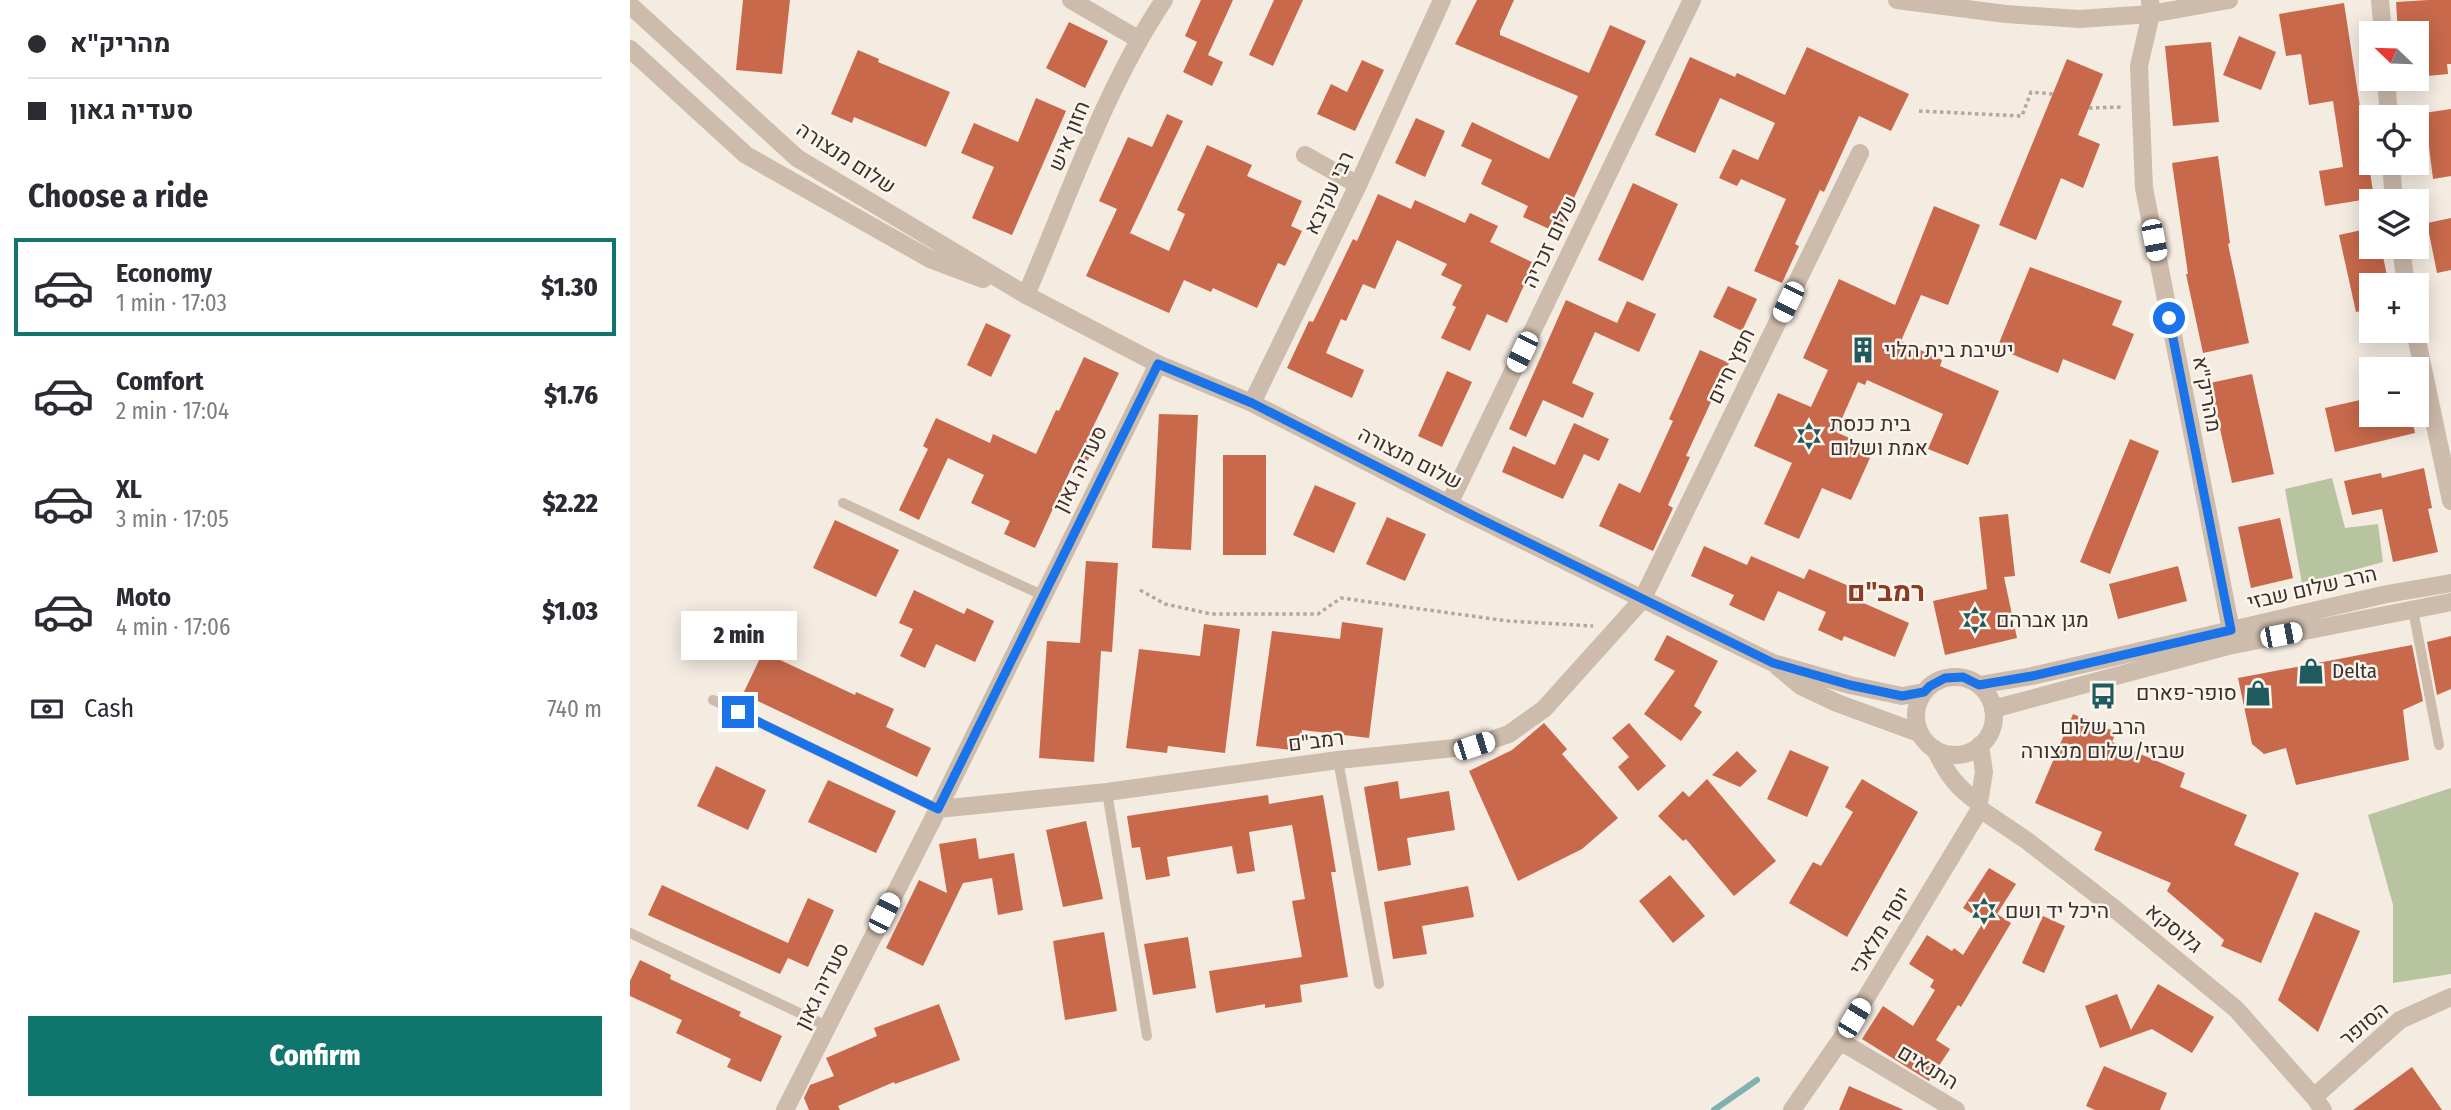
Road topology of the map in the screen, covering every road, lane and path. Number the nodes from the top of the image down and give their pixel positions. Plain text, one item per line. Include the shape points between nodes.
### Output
1 (1071, 0) edge
2 (1164, 0) edge
3 (1442, 0) edge
4 (1692, 0) edge
5 (1901, 0) edge
6 (2229, 0) edge
7 (2380, 0) edge
8 (630, 5) edge
9 (2151, 7) edge
10 (2382, 21) edge
11 (1138, 39) junction
12 (630, 49) edge
13 (2053, 94) dead end
14 (2141, 107) junction
15 (2089, 108) dead end
16 (1919, 111) dead end
17 (1860, 153) dead end
18 (1305, 155) dead end
19 (1358, 185) junction
20 (1026, 295) junction
21 (2418, 343) edge
22 (1158, 364) junction
23 (1252, 403) junction
24 (2451, 501) edge
25 (843, 503) dead end
26 (1449, 504) junction
27 (2451, 583) edge
28 (1140, 590) dead end
29 (1042, 595) junction
30 (1642, 600) junction
31 (2451, 603) edge
32 (2413, 610) junction
33 (1616, 627) junction
34 (2231, 630) junction
35 (1773, 663) junction
36 (1979, 685) junction
37 (1924, 692) junction
38 (713, 700) dead end
39 (1993, 709) junction
40 (1919, 733) junction
41 (1980, 745) junction
42 (2439, 745) dead end
43 (1935, 749) junction
44 (1338, 760) junction
45 (1107, 792) junction
46 (1980, 806) junction
47 (938, 809) junction
48 (630, 933) edge
49 (1379, 984) dead end
50 (2451, 998) edge
51 (827, 1026) junction
52 (1147, 1036) dead end
53 (1840, 1041) junction
54 (2318, 1104) edge
55 (785, 1110) edge
56 (1792, 1110) edge
57 (1956, 1110) edge

1 - 11 street
2 - 11 street, חזון איש
3 - 19 street, רבי עקיבא
4 - 26 street, שלום זכריה
5 - 9 street via 2079,19
6 - 9 street
7 - 10 street
8 - 20 street, שלום מנצורה via 797,158
9 - 14 street, מהריק"א via 2139,66
11 - 20 street, חזון איש
12 - 20 street, שלום מנצורה via 747,155 930,259
13 - 16 path via 2031,92 2022,116
14 - 15 path
14 - 34 street, מהריק"א via 2144,188
17 - 30 street, חפץ חיים
18 - 19 street
19 - 23 street, רבי עקיבא
20 - 22 street, שלום מנצורה
21 - 24 street
22 - 23 street, שלום מנצורה
22 - 29 street, סעדיה גאון
23 - 26 street, שלום מנצורה
25 - 29 lane
26 - 30 street, שלום מנצורה
27 - 34 street, הרב שלום שבזי
28 - 33 path via 1165,604 1211,614 1318,614 1341,598 1508,621
29 - 47 street, סעדיה גאון
30 - 33 street, רמב"ם
30 - 35 street, שלום מנצורה
31 - 32 street, הרב שלום שבזי
32 - 39 street, הרב שלום שבזי via 2228,646
32 - 42 lane
33 - 44 street, רמב"ם via 1544,709 1509,734 1474,746
34 - 36 street, הרב שלום שבזי
35 - 37 street, שלום מנצורה via 1902,696
35 - 40 street, שלום מנצורה via 1801,686
36 - 37 street via 1954,676 1937,681
36 - 39 street
37 - 40 street via 1917,705
38 - 47 lane
39 - 41 street via 1992,726
40 - 43 street
41 - 43 street via 1954,755
41 - 46 street
43 - 46 street, גלוסקא via 1946,771
44 - 45 street, רמב"ם
44 - 49 lane
45 - 47 street, רמב"ם
45 - 52 lane
46 - 53 street, יוסף מלאכי
46 - 54 street, גלוסקא via 2236,1009
47 - 51 street, סעדיה גאון
48 - 51 lane
50 - 54 street, הסופר via 2400,1020
51 - 55 street, סעדיה גאון
53 - 56 street, יוסף מלאכי
53 - 57 street, התנאים

